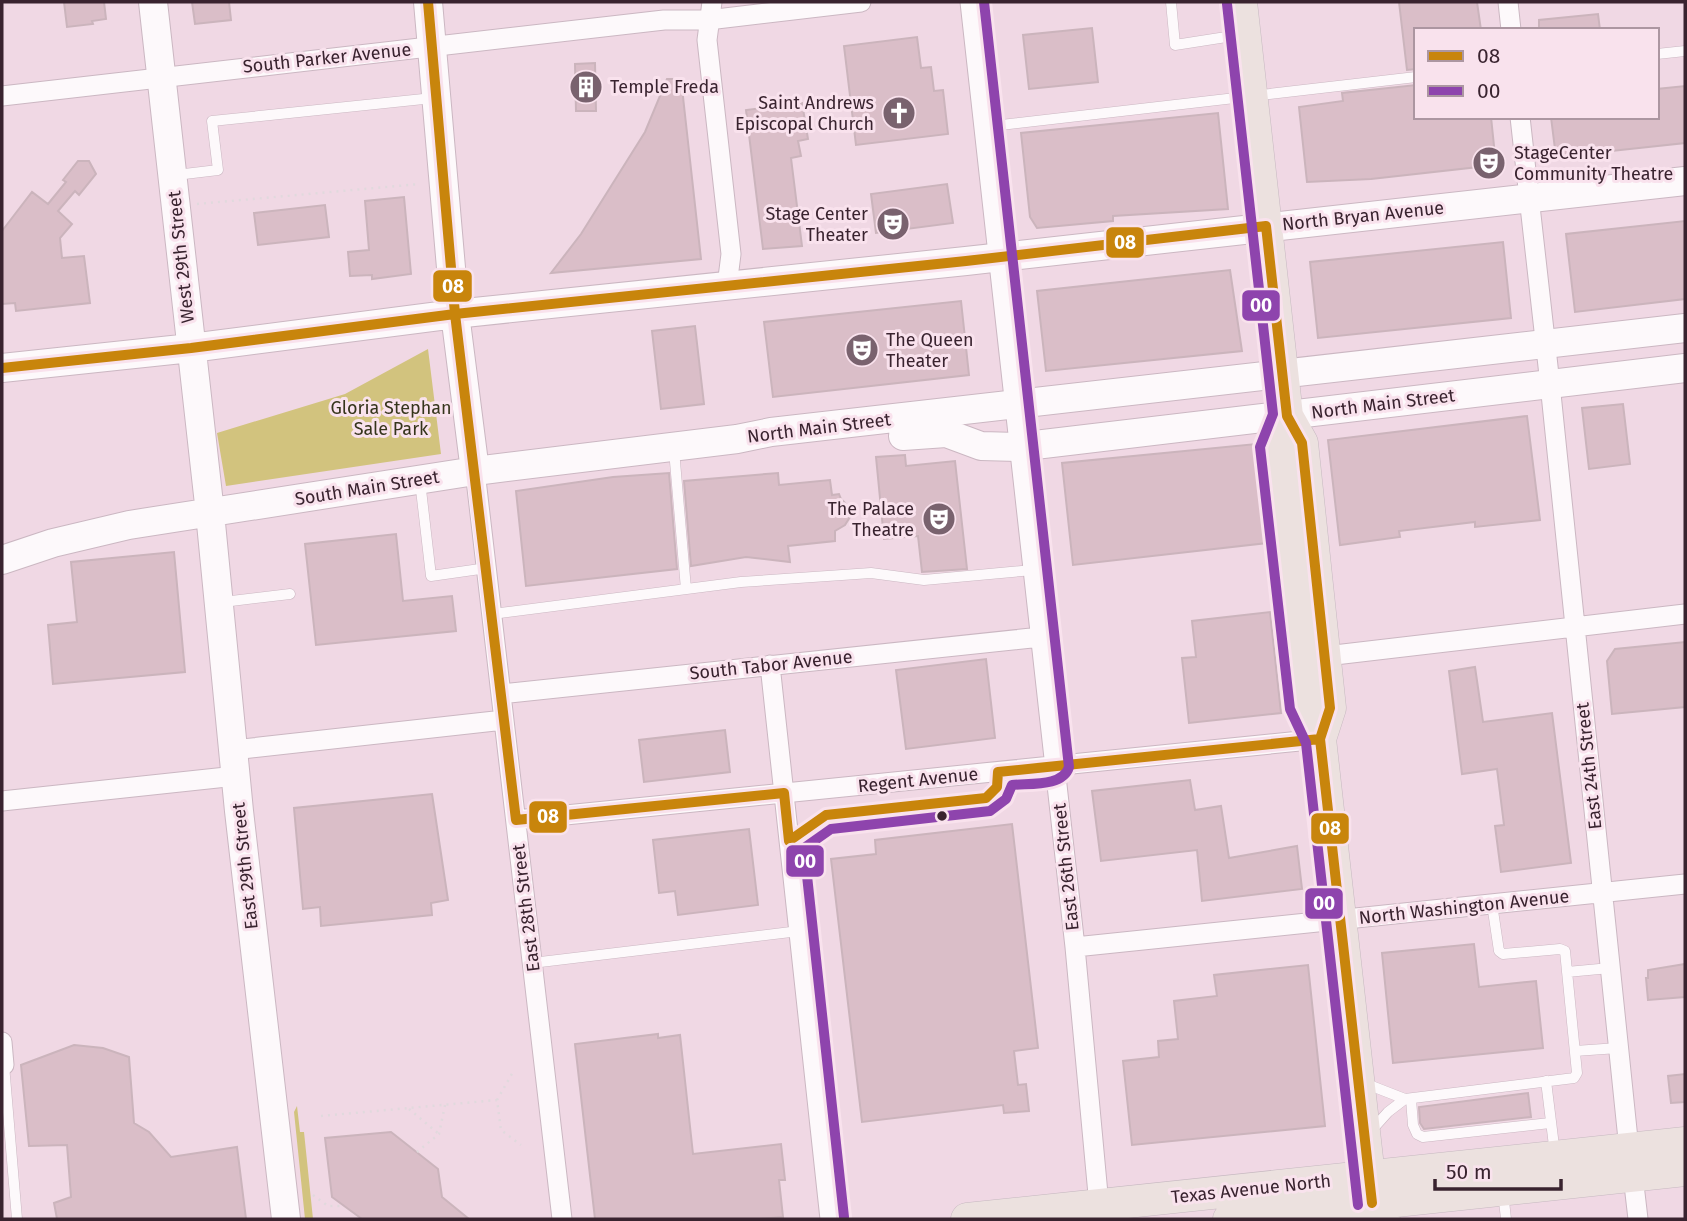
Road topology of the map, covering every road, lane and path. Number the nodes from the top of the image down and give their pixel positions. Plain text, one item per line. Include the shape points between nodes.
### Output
1 (153, 2) edge
2 (428, 2) edge
3 (861, 2) edge
4 (970, 2) edge
5 (1171, 2) edge
6 (1241, 2) edge
7 (1508, 2) edge
8 (710, 11) edge
9 (1511, 28) edge
10 (1244, 34) junction
11 (434, 46) junction
12 (1685, 51) edge
13 (1659, 54) edge
14 (161, 77) junction
15 (1414, 77) edge
16 (1252, 95) junction
17 (2, 96) edge
18 (438, 97) junction
19 (1520, 119) edge
20 (984, 127) junction
21 (172, 175) junction
22 (1685, 181) edge
23 (444, 185) junction
24 (1529, 198) junction
25 (175, 206) junction
26 (1266, 226) junction
27 (999, 257) junction
28 (727, 286) junction
29 (455, 314) junction
30 (1685, 328) edge
31 (1545, 344) junction
32 (191, 348) junction
33 (2, 368) edge
34 (1685, 368) edge
35 (1282, 374) junction
36 (1550, 384) junction
37 (1014, 405) junction
38 (1287, 416) junction
39 (737, 439) junction
40 (674, 447) junction
41 (1018, 447) junction
42 (475, 471) junction
43 (420, 480) junction
44 (210, 513) junction
45 (2, 560) edge
46 (487, 568) junction
47 (1033, 570) junction
48 (686, 589) junction
49 (290, 594) dead end
50 (219, 603) junction
51 (492, 614) junction
52 (1685, 614) edge
53 (1575, 626) junction
54 (1041, 637) junction
55 (1326, 656) junction
56 (770, 665) junction
57 (501, 694) junction
58 (504, 720) junction
59 (1320, 739) junction
60 (234, 763) junction
61 (1055, 766) junction
62 (998, 772) junction
63 (784, 793) junction
64 (2, 802) edge
65 (516, 820) junction
66 (789, 841) junction
67 (1685, 884) edge
68 (1602, 893) junction
69 (1492, 904) junction
70 (1340, 920) junction
71 (799, 931) junction
72 (1075, 947) junction
73 (532, 963) junction
74 (1610, 968) junction
75 (1567, 972) junction
76 (2, 1042) edge
77 (1618, 1048) junction
78 (1575, 1051) junction
79 (3, 1065) edge
80 (513, 1072) dead end
81 (1358, 1081) junction
82 (1546, 1082) junction
83 (1408, 1099) junction
84 (497, 1100) junction
85 (445, 1105) junction
86 (408, 1108) junction
87 (321, 1116) dead end
88 (1550, 1123) junction
89 (439, 1134) junction
90 (1364, 1137) junction
91 (1685, 1143) edge
92 (521, 1145) dead end
93 (417, 1152) dead end
94 (1555, 1157) junction
95 (1631, 1162) junction
96 (1685, 1170) edge
97 (313, 1195) dead end
98 (1505, 1204) edge
99 (1099, 1205) junction
100 (1372, 1205) edge
101 (343, 1206) dead end
102 (976, 1218) edge
103 (18, 1219) edge
104 (286, 1219) edge
105 (562, 1219) edge
106 (830, 1219) edge
107 (1229, 1219) edge
108 (1637, 1219) edge

1 - 14 street, West 29th Street
2 - 11 street
3 - 8 street, South Parker Avenue
4 - 20 street, East 26th Street
5 - 10 lane via 1175,45
6 - 10 main road
7 - 9 street
8 - 11 street, South Parker Avenue
8 - 28 street via 707,40 731,254
10 - 16 main road
11 - 14 street, South Parker Avenue
11 - 18 street
12 - 13 lane
14 - 17 street, South Parker Avenue
14 - 21 street, West 29th Street
15 - 16 lane
16 - 20 lane
16 - 26 main road
18 - 21 lane via 212,121 218,170
18 - 23 street
19 - 24 street, East 24th Street
20 - 27 street, East 26th Street
21 - 25 street, West 29th Street
22 - 24 street, North Bryan Avenue
23 - 25 path
23 - 29 street
24 - 26 street, North Bryan Avenue
24 - 31 street, East 24th Street
25 - 32 street, West 29th Street
26 - 27 street, North Bryan Avenue
26 - 35 main road
27 - 28 street, North Bryan Avenue
27 - 37 street, East 26th Street
28 - 29 street, North Bryan Avenue
29 - 32 street, North Bryan Avenue
29 - 42 street
30 - 31 street, North Main Street
31 - 35 street, North Main Street
31 - 36 street, East 24th Street
32 - 33 street, North Bryan Avenue
32 - 44 street, West 29th Street
34 - 36 street, North Main Street
35 - 37 street, North Main Street
35 - 38 main road
36 - 38 street, North Main Street
36 - 53 street, East 24th Street
37 - 39 street, North Main Street
37 - 41 street, East 26th Street
38 - 41 street, North Main Street
38 - 55 main road via 1302,443
38 - 59 main road via 1274,445 1304,707
39 - 40 street, South Main Street
39 - 41 street, North Main Street via 769,444 946,433 981,446
40 - 42 street, South Main Street
40 - 48 lane
41 - 47 street, East 26th Street
42 - 43 street, South Main Street
42 - 46 street, East 28th Street
43 - 44 street, South Main Street
43 - 46 lane via 431,576
44 - 45 street, South Main Street via 129,525
44 - 50 street, East 29th Street
46 - 51 street, East 28th Street
47 - 48 lane via 924,579 871,573
47 - 54 street, East 26th Street
48 - 51 lane
49 - 50 lane
50 - 60 street, East 29th Street
51 - 57 street, East 28th Street
52 - 53 street
53 - 55 street
53 - 68 street, East 24th Street
54 - 56 street, South Tabor Avenue
54 - 61 street, East 26th Street
55 - 59 main road via 1330,708
56 - 57 street, South Tabor Avenue
56 - 63 street
57 - 58 street, East 28th Street
58 - 60 street
58 - 65 street, East 28th Street
59 - 61 street, Regent Avenue
59 - 70 main road
60 - 64 street
60 - 104 street, East 29th Street
61 - 62 street, Regent Avenue
61 - 72 street, East 26th Street
62 - 63 street, Regent Avenue
62 - 66 lane via 998,787 986,798 826,816
63 - 65 street, Regent Avenue
63 - 66 street
65 - 73 street, East 28th Street
66 - 71 street
67 - 68 street, North Washington Avenue
68 - 69 street, North Washington Avenue
68 - 74 street, East 24th Street
69 - 70 street, North Washington Avenue
69 - 75 lane via 1499,951 1560,949 1565,951
70 - 72 street, North Washington Avenue
70 - 81 main road
71 - 73 lane
71 - 106 street
72 - 99 street, East 26th Street
73 - 105 street, East 28th Street
74 - 75 lane
74 - 77 street, East 24th Street
75 - 78 lane
76 - 79 street
77 - 78 lane
77 - 95 street, East 24th Street
78 - 82 lane via 1574,1078
79 - 103 lane
80 - 84 path
81 - 83 lane
81 - 90 main road
82 - 83 lane via 1486,1094
82 - 88 lane
83 - 88 lane via 1413,1125 1423,1137 1490,1126
83 - 90 lane
84 - 85 path
84 - 92 path via 501,1130
85 - 86 path
85 - 89 path
86 - 87 path
86 - 89 path
88 - 94 lane
89 - 93 path
90 - 100 main road
91 - 95 main road, Texas Avenue North
94 - 95 main road, Texas Avenue North
94 - 100 main road, Texas Avenue North
95 - 96 main road, Texas Avenue North
95 - 98 main road, Texas Avenue North
95 - 108 street, East 24th Street
97 - 101 path via 328,1206
98 - 100 main road, Texas Avenue North
99 - 100 main road, Texas Avenue North
99 - 102 main road, Texas Avenue North
100 - 107 main road, Texas Avenue North

